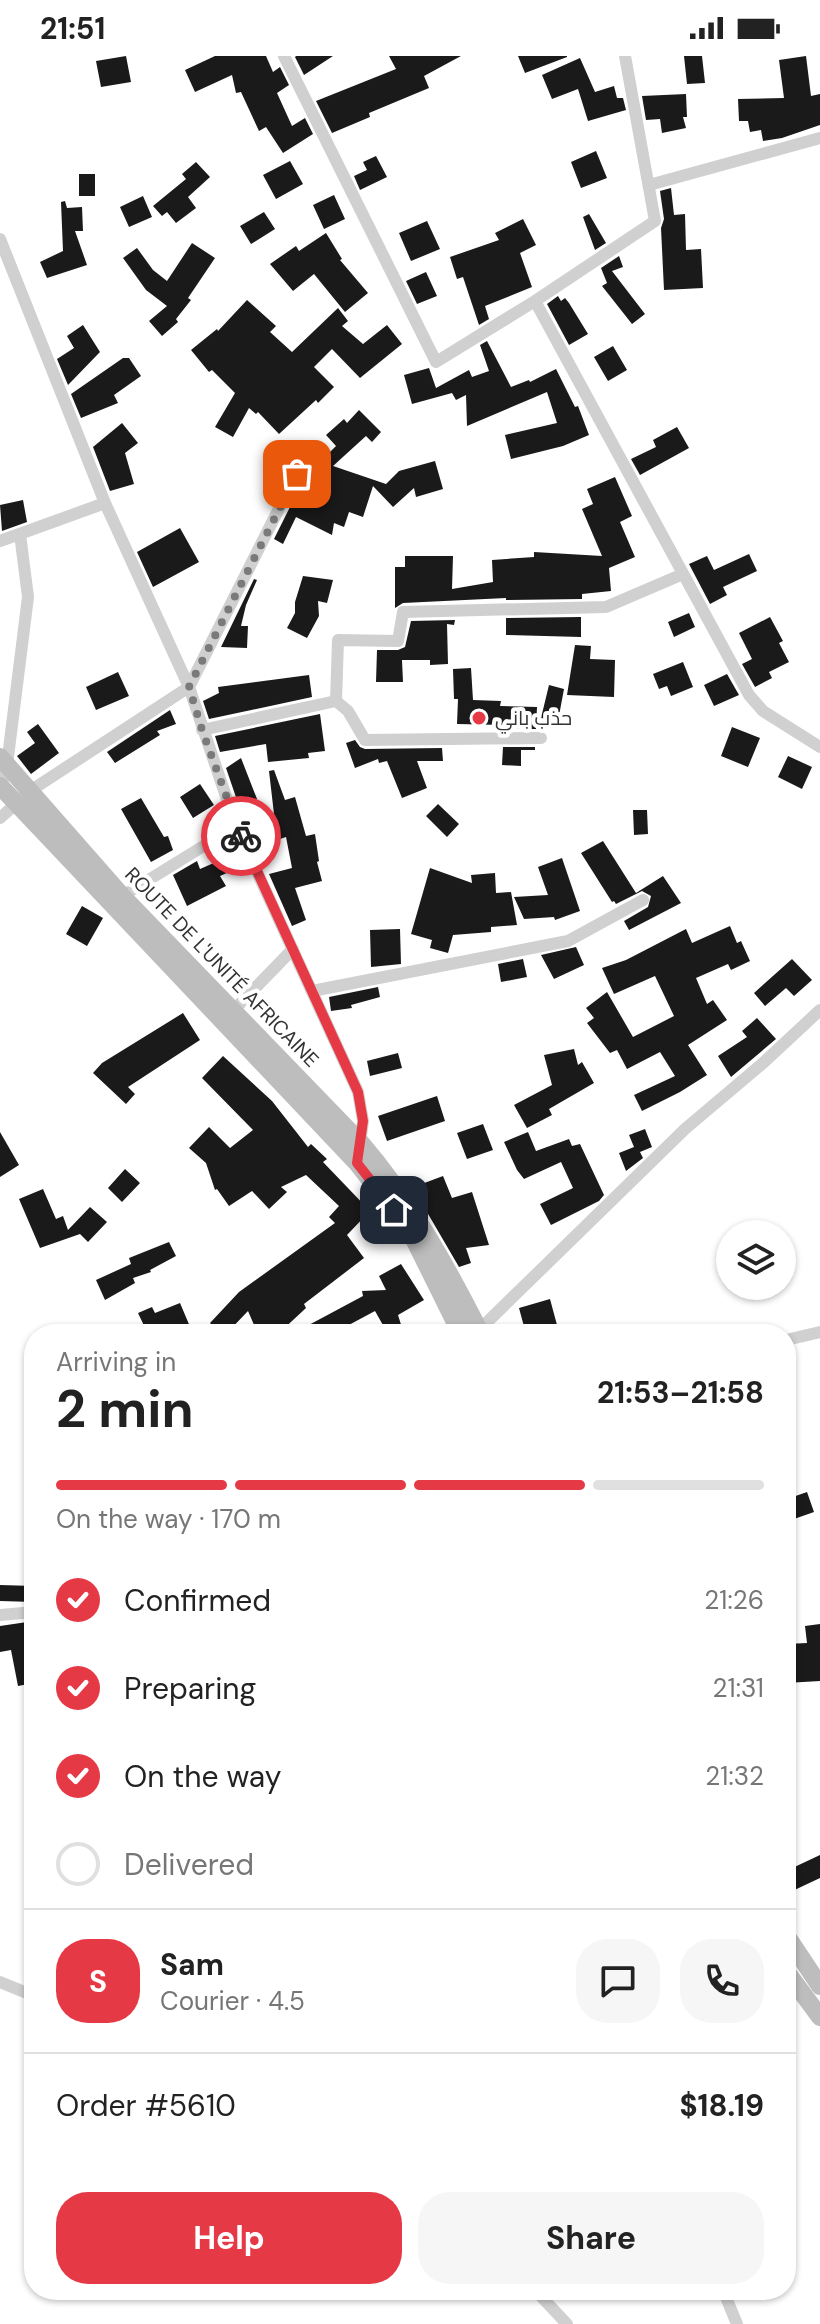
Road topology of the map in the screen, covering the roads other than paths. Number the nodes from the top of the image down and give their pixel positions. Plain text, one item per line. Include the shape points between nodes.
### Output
1 (284, 56) edge
2 (625, 56) edge
3 (820, 138) edge
4 (649, 185) junction
5 (0, 239) edge
6 (535, 301) junction
7 (310, 447) dead end
8 (105, 503) junction
9 (20, 534) junction
10 (0, 541) edge
11 (683, 574) junction
12 (189, 687) junction
13 (336, 701) junction
14 (202, 730) junction
15 (541, 738) dead end
16 (820, 747) edge
17 (4, 761) edge
18 (1, 787) edge
19 (23, 797) junction
20 (0, 818) edge
21 (236, 826) junction
22 (116, 900) junction
23 (643, 900) dead end
24 (293, 949) junction
25 (312, 991) junction
26 (820, 1010) edge
27 (227, 1017) junction
28 (360, 1142) junction
29 (357, 1163) junction
30 (385, 1183) junction
31 (467, 1324) edge
32 (482, 1324) edge
33 (820, 1332) edge
34 (796, 1338) edge
35 (24, 1613) edge
36 (0, 1615) edge
37 (796, 1949) edge
38 (817, 1977) edge
39 (0, 1982) edge
40 (796, 1985) edge
41 (24, 1992) edge
42 (820, 2017) edge
43 (544, 2300) edge
44 (727, 2300) edge
45 (567, 2324) edge
46 (737, 2324) edge

1 - 6 street via 436,362
2 - 4 street
3 - 4 street
4 - 6 street via 655,221
5 - 8 street
6 - 11 street
7 - 12 street
8 - 9 street
8 - 12 street
9 - 10 street
9 - 17 street via 28,597
11 - 13 street via 606,607 403,612 398,641 338,640
11 - 16 street via 749,695 774,719
12 - 14 street
12 - 19 street
13 - 14 street
13 - 15 street via 365,740
14 - 21 street
17 - 18 street
17 - 19 main road, ROUTE DE L'UNITÉ AFRICAINE
18 - 19 main road, ROUTE DE L'UNITÉ AFRICAINE
19 - 20 street
19 - 22 main road, ROUTE DE L'UNITÉ AFRICAINE
21 - 22 street
21 - 24 street
22 - 27 main road, ROUTE DE L'UNITÉ AFRICAINE
23 - 25 street via 568,941
24 - 25 street
24 - 27 street
25 - 28 street via 358,1092
26 - 32 street via 685,1129
27 - 28 main road, ROUTE DE L'UNITÉ AFRICAINE
27 - 29 main road, ROUTE DE L'UNITÉ AFRICAINE
28 - 29 street
28 - 30 main road, ROUTE DE L'UNITÉ AFRICAINE
29 - 30 main road, ROUTE DE L'UNITÉ AFRICAINE
30 - 31 main road, ROUTE DE L'UNITÉ AFRICAINE
33 - 34 street
35 - 36 street
37 - 38 main road
39 - 41 street
40 - 42 main road
43 - 45 street
44 - 46 street

